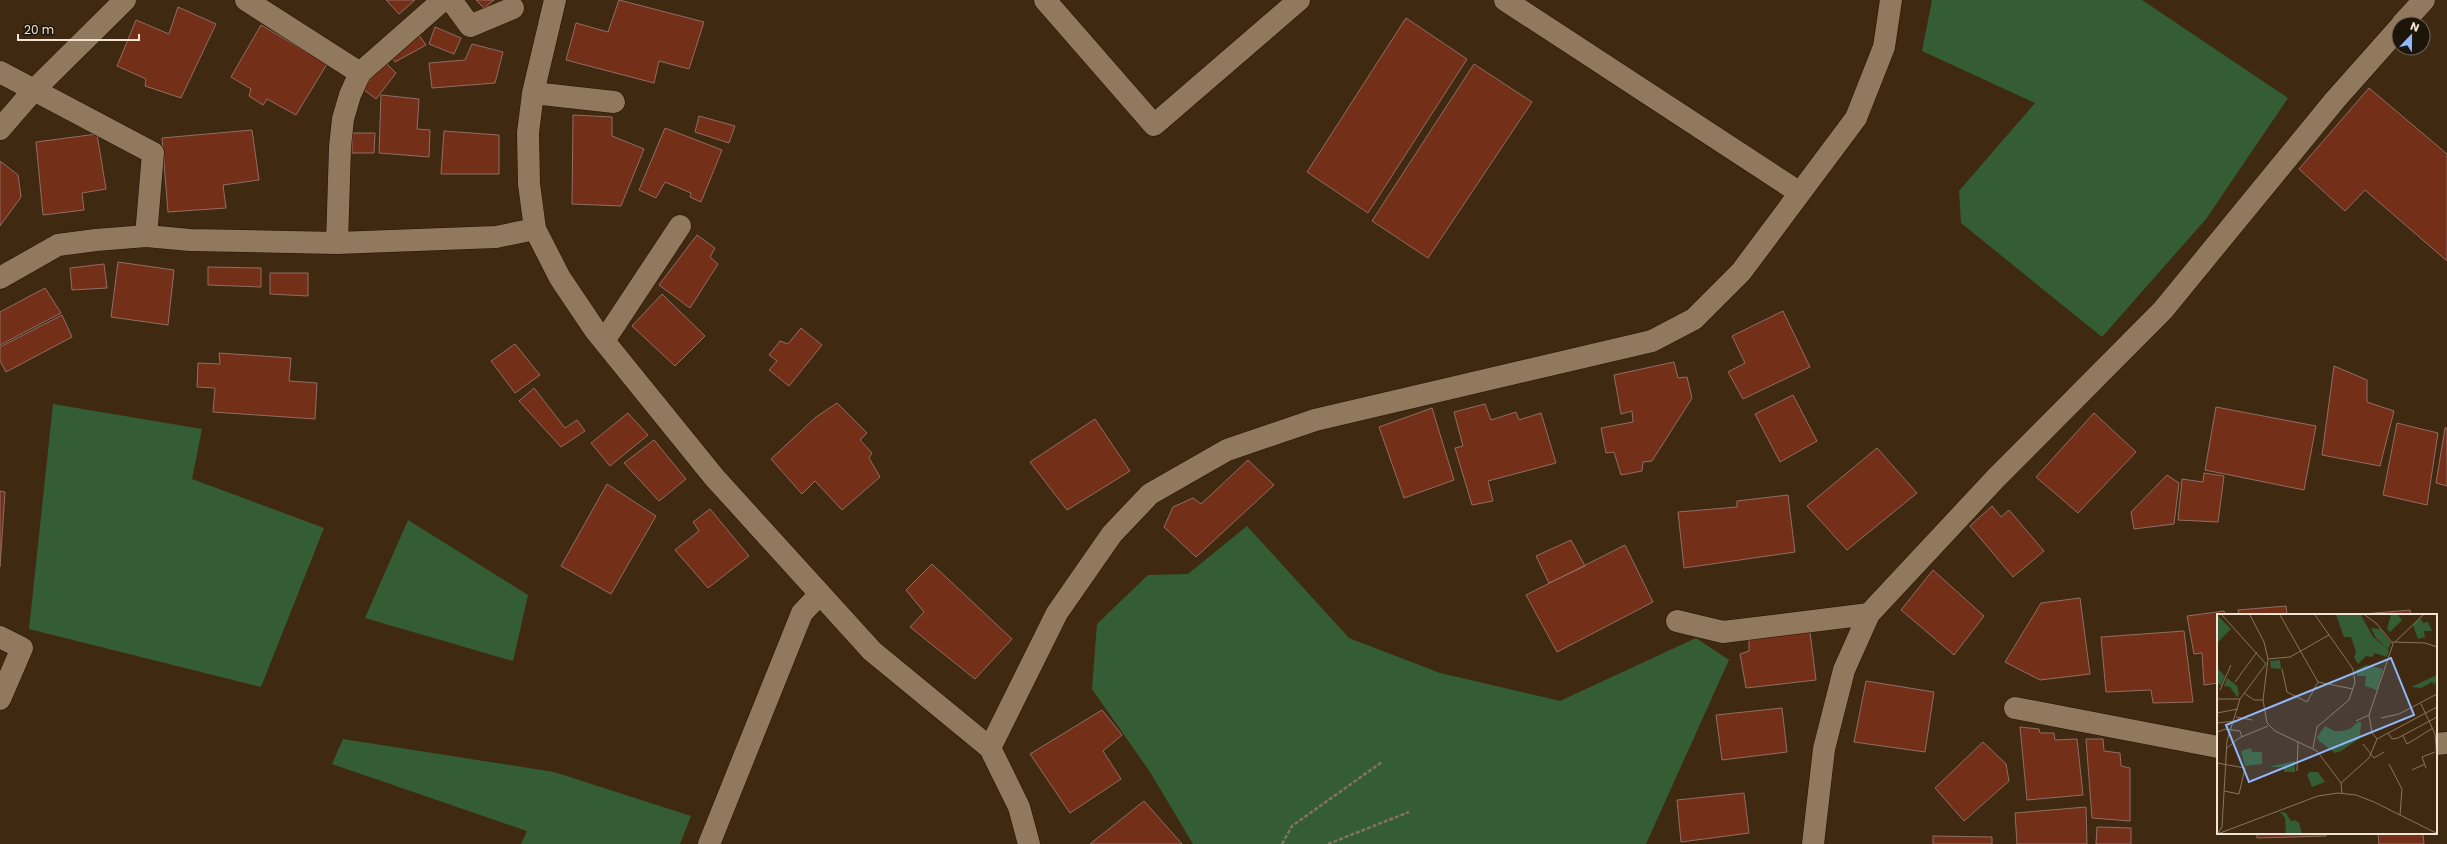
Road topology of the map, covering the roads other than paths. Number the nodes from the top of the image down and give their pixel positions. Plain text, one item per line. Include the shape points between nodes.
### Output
1 (124, 0) edge
2 (246, 0) edge
3 (443, 0) edge
4 (451, 0) edge
5 (555, 0) edge
6 (1045, 0) edge
7 (1299, 0) edge
8 (1505, 0) edge
9 (1891, 0) edge
10 (2424, 0) edge
11 (513, 8) dead end
12 (2409, 16) edge
13 (2391, 37) edge
14 (0, 72) edge
15 (360, 73) junction
16 (33, 90) junction
17 (533, 93) junction
18 (614, 102) dead end
19 (0, 129) edge
20 (1800, 193) junction
21 (680, 226) dead end
22 (535, 229) junction
23 (146, 236) junction
24 (337, 243) junction
25 (0, 278) edge
26 (604, 341) junction
27 (820, 594) junction
28 (1869, 614) junction
29 (1677, 621) dead end
30 (0, 637) edge
31 (0, 698) edge
32 (2015, 708) dead end
33 (2447, 743) edge
34 (2437, 744) edge
35 (2217, 747) edge
36 (990, 748) junction
37 (709, 844) edge
38 (1029, 844) edge
39 (1813, 844) edge

1 - 16 street
2 - 15 street
3 - 15 street
4 - 11 street via 470,26
5 - 17 street
6 - 7 street via 1154,125
8 - 20 street
9 - 20 street via 1884,48 1856,118
10 - 12 street
13 - 28 street via 2335,100 2163,310 1996,478
14 - 16 street
15 - 24 street via 343,119
16 - 19 street
16 - 23 street via 153,153
17 - 18 street
17 - 22 street via 528,140 529,184
20 - 36 street via 1741,272 1694,319 1652,341 1315,420 1227,450 1150,494 1112,534 1058,613
21 - 26 street
22 - 24 street via 496,237
22 - 26 street via 560,278
23 - 24 street via 190,240
23 - 25 street via 58,245
26 - 27 street via 714,477
27 - 36 street via 872,651
27 - 37 street via 802,613
28 - 29 street via 1723,632
28 - 39 street via 1844,670 1824,749
30 - 31 street via 22,648
32 - 35 street
33 - 34 street
36 - 38 street via 1019,807

